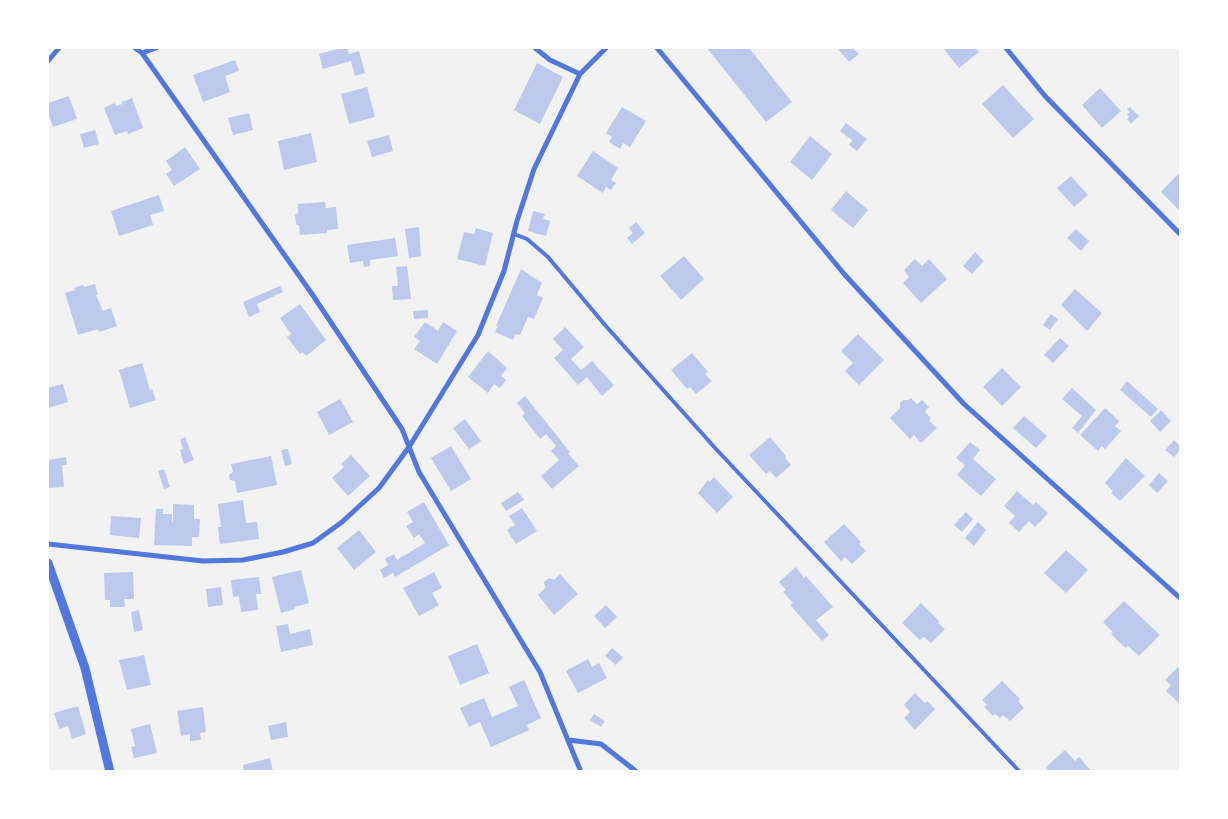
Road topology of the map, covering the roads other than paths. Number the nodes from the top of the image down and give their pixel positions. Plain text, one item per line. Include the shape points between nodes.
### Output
1 (59, 48) edge
2 (135, 48) edge
3 (156, 48) edge
4 (535, 48) edge
5 (606, 48) edge
6 (657, 48) edge
7 (1006, 48) edge
8 (142, 53) junction
9 (48, 61) edge
10 (580, 74) junction
11 (514, 234) junction
12 (1180, 234) edge
13 (409, 447) junction
14 (48, 544) edge
15 (48, 564) edge
16 (1180, 598) edge
17 (569, 740) junction
18 (110, 772) edge
19 (581, 772) edge
20 (637, 772) edge
21 (1020, 772) edge

1 - 9 street
2 - 8 street
3 - 8 street
4 - 10 street via 550,60
5 - 10 street
6 - 16 street via 845,275 964,404
7 - 12 street via 1045,96
8 - 13 street via 312,294 402,428
10 - 11 street via 534,169
11 - 13 street via 504,272 478,335
11 - 21 lane via 527,239 548,257 716,449
13 - 14 street via 379,488 342,522 312,543 283,552 243,560 203,561
13 - 17 street via 419,472 540,672
15 - 18 street via 85,668
17 - 19 street
17 - 20 street via 601,744

